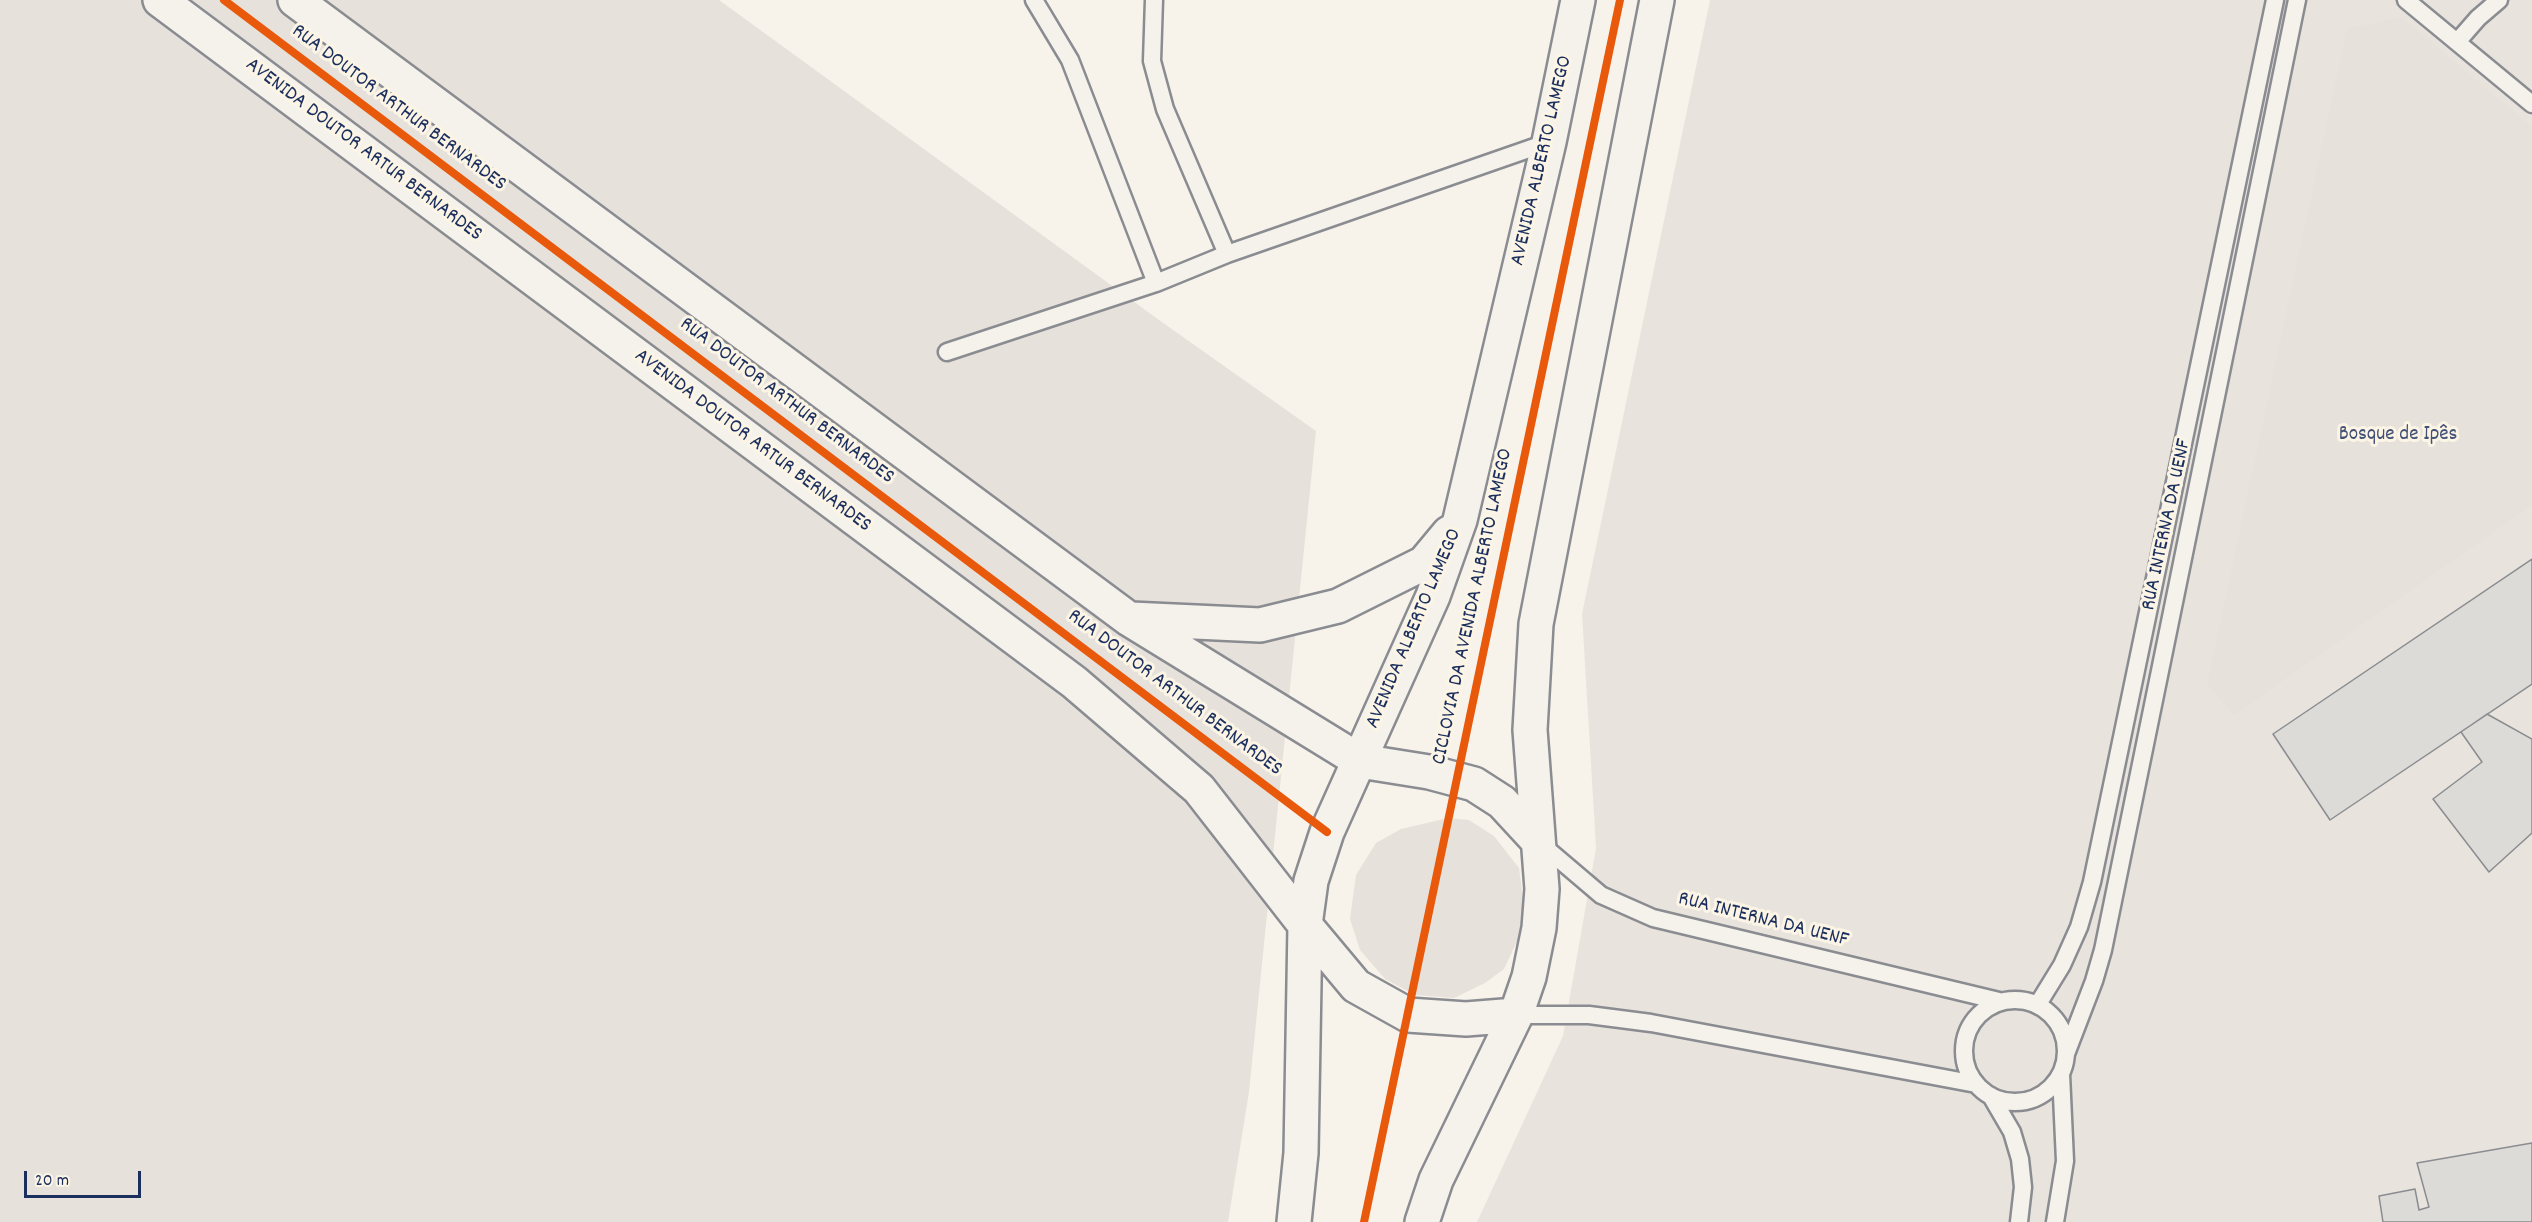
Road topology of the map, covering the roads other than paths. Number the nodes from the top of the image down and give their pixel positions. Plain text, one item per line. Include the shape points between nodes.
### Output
1 (160, 0) edge
2 (295, 0) edge
3 (1034, 0) edge
4 (1154, 0) edge
5 (1578, 0) edge
6 (1657, 0) edge
7 (2275, 0) edge
8 (2298, 0) edge
9 (2406, 0) edge
10 (2499, 0) edge
11 (2457, 42) junction
12 (2532, 104) edge
13 (1549, 142) junction
14 (1227, 254) junction
15 (1156, 283) junction
16 (947, 352) dead end
17 (1460, 520) junction
18 (1129, 619) junction
19 (1359, 761) junction
20 (1538, 841) junction
21 (1305, 925) junction
22 (1999, 1001) junction
23 (2038, 1004) junction
24 (1516, 1015) junction
25 (2066, 1054) junction
26 (2061, 1074) junction
27 (1976, 1084) junction
28 (1991, 1096) junction
29 (1294, 1222) edge
30 (1422, 1222) edge
31 (2019, 1222) edge
32 (2055, 1222) edge

1 - 21 main road, AVENIDA DOUTOR ARTUR BERNARDES via 1074,682 1199,789
2 - 18 main road
3 - 15 lane via 1070,60
4 - 14 lane via 1152,61 1165,109
5 - 13 main road, AVENIDA ALBERTO LAMEGO
6 - 20 main road via 1536,624 1530,730
7 - 23 lane, RUA INTERNA DA UENF via 2092,882 2079,927
8 - 25 lane, RUA INTERNA DA UENF via 2106,940
9 - 11 lane
10 - 11 lane
11 - 12 lane
13 - 14 lane
13 - 17 main road, AVENIDA ALBERTO LAMEGO
14 - 15 lane
15 - 16 lane
17 - 18 main road via 1424,562 1338,606 1260,625
17 - 19 main road, AVENIDA ALBERTO LAMEGO via 1433,596
18 - 19 main road
19 - 20 main road via 1474,784 1502,802
19 - 21 main road, AVENIDA ALBERTO LAMEGO via 1311,881
20 - 22 lane, RUA INTERNA DA UENF via 1601,895 1653,918
20 - 24 main road via 1542,889 1539,928
21 - 24 main road, AVENIDA DOUTOR ARTUR BERNARDES via 1356,986 1408,1015 1466,1019
21 - 29 main road, AVENIDA ALBERTO LAMEGO via 1301,1153
22 - 23 lane, RUA INTERNA DA UENF via 2019,999
22 - 27 lane via 1982,1011 1969,1027 1963,1047 1966,1066
23 - 25 lane, RUA INTERNA DA UENF via 2054,1017 2063,1034
24 - 27 lane via 1589,1015 1651,1023
24 - 30 main road via 1436,1180
25 - 26 lane, RUA INTERNA DA UENF
26 - 28 lane via 2048,1090 2030,1100 2010,1102
26 - 32 lane, RUA INTERNA DA UENF via 2065,1161
27 - 28 lane
28 - 31 lane via 2012,1132 2020,1159 2023,1188

